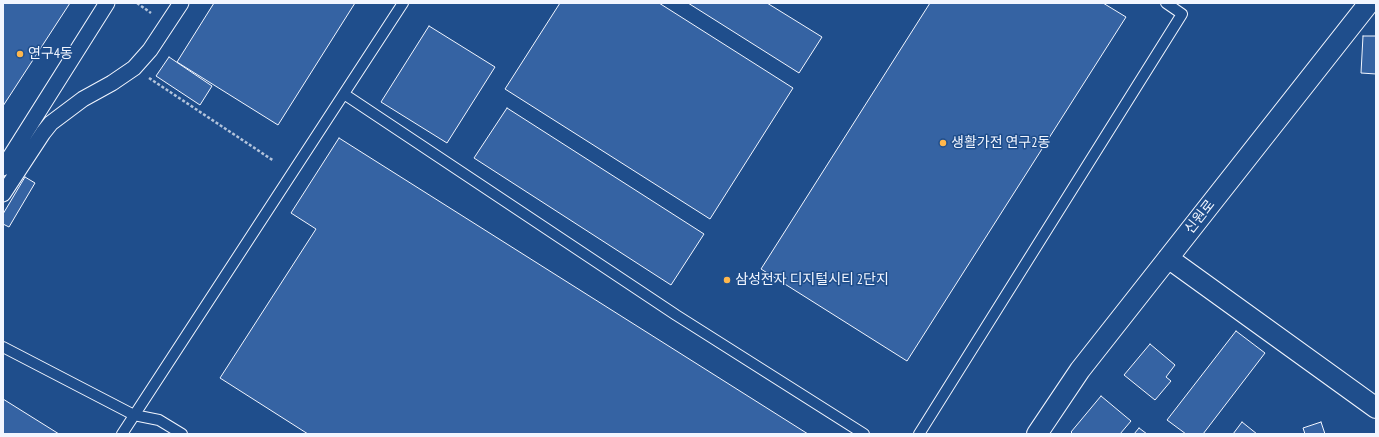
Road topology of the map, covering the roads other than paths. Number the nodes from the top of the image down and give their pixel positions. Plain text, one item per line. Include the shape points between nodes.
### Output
1 (107, 3) edge
2 (181, 3) edge
3 (403, 3) edge
4 (1166, 3) edge
5 (1369, 3) edge
6 (344, 94) junction
7 (3, 168) edge
8 (3, 194) edge
9 (1168, 258) junction
10 (3, 347) edge
11 (1376, 408) edge
12 (134, 415) junction
13 (122, 434) edge
14 (182, 434) edge
15 (864, 434) edge
16 (919, 434) edge
17 (1037, 434) edge

1 - 7 street
2 - 8 street via 150,50 134,68 112,84 83,99 52,123
3 - 6 lane
4 - 16 lane via 1182,14
5 - 9 street, 신원로
6 - 12 lane
6 - 15 lane via 676,315
9 - 11 street
9 - 17 street, 신원로 via 1080,370
10 - 12 lane
12 - 13 lane
12 - 14 lane via 159,420

